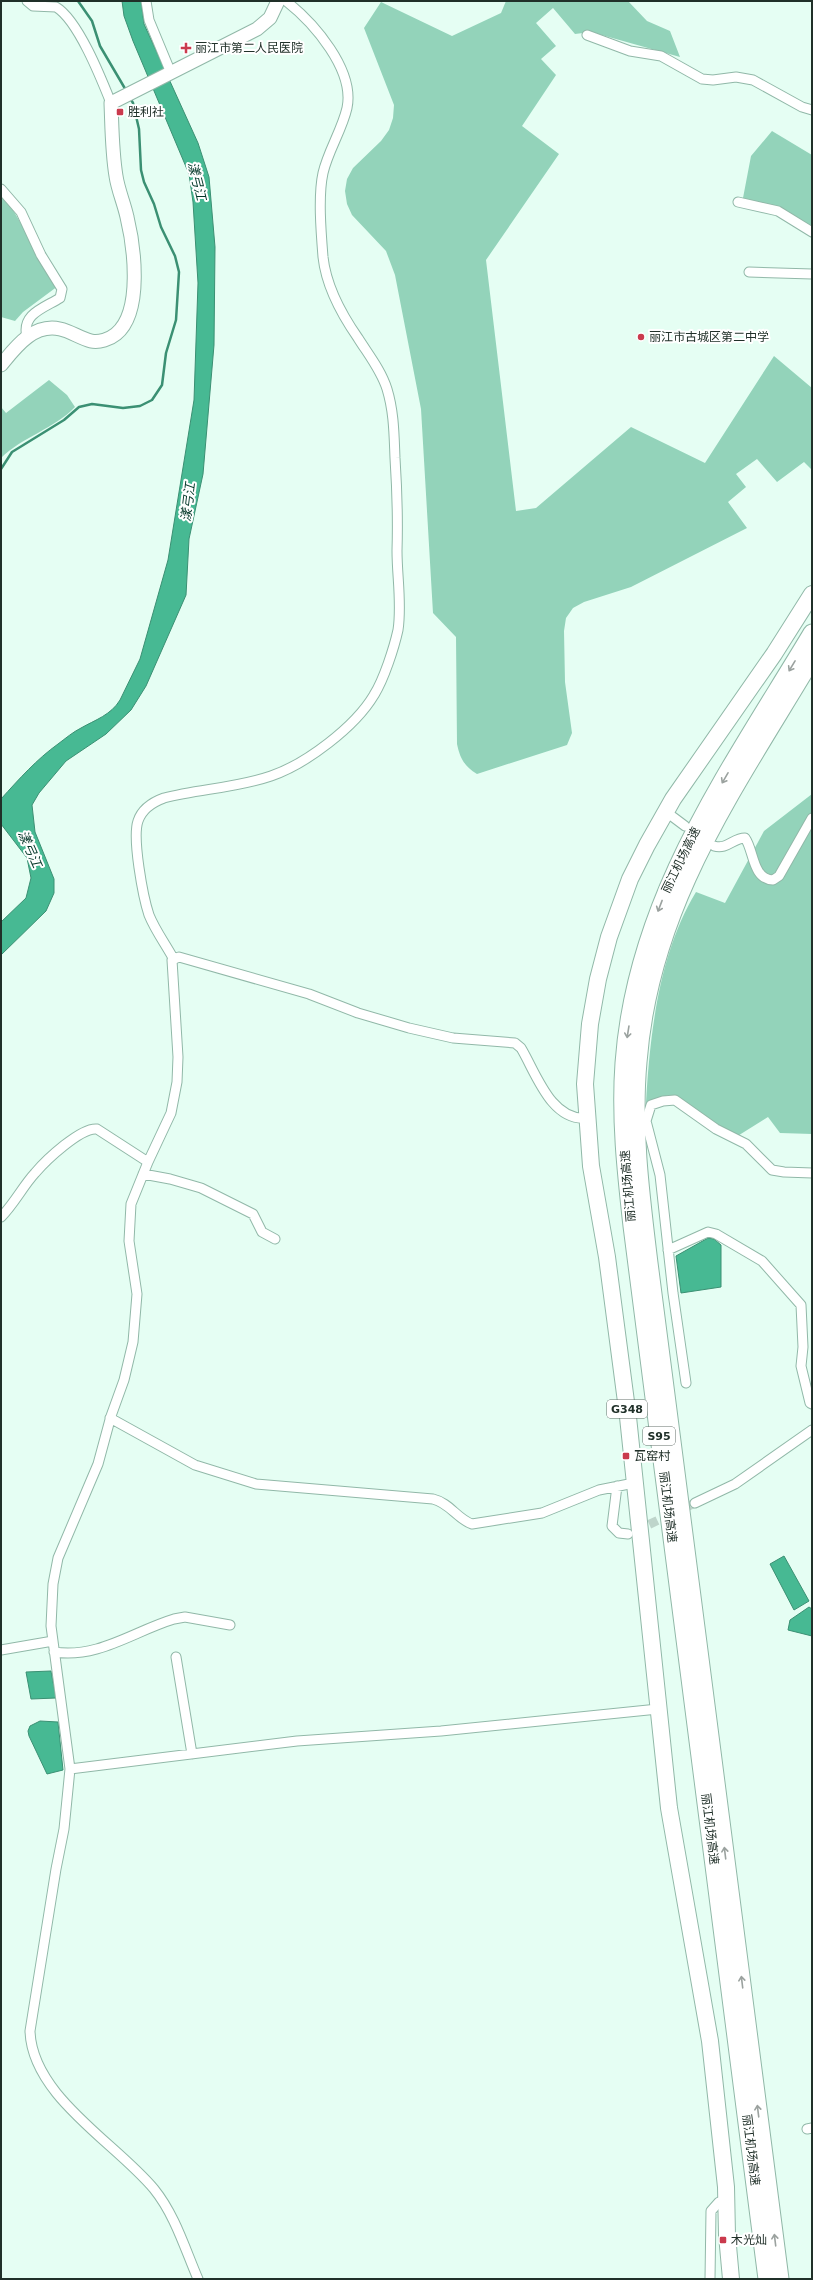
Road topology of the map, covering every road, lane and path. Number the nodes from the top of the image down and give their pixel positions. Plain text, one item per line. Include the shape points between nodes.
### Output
1 (27, 1) edge
2 (146, 1) edge
3 (278, 1) edge
4 (286, 1) edge
5 (587, 35) dead end
6 (169, 74) junction
7 (111, 103) junction
8 (812, 110) edge
9 (1, 189) edge
10 (738, 202) dead end
11 (812, 232) edge
12 (749, 272) dead end
13 (812, 274) edge
14 (27, 337) junction
15 (1, 365) edge
16 (810, 600) edge
17 (812, 633) edge
18 (812, 659) edge
19 (665, 811) junction
20 (812, 818) edge
21 (685, 826) dead end
22 (714, 846) dead end
23 (173, 958) junction
24 (586, 1118) junction
25 (148, 1162) junction
26 (812, 1173) edge
27 (143, 1174) junction
28 (1, 1217) edge
29 (275, 1239) dead end
30 (668, 1250) junction
31 (686, 1383) dead end
32 (812, 1404) edge
33 (110, 1418) junction
34 (812, 1430) edge
35 (634, 1483) junction
36 (617, 1486) junction
37 (695, 1503) tunnel mouth
38 (628, 1534) dead end
39 (230, 1626) dead end
40 (53, 1641) junction
41 (1, 1650) edge
42 (54, 1652) junction
43 (176, 1657) dead end
44 (658, 1710) junction
45 (192, 1754) junction
46 (70, 1769) junction
47 (726, 2200) junction
48 (198, 2279) edge
49 (710, 2279) edge
50 (731, 2279) edge
51 (767, 2279) edge
52 (780, 2279) edge

1 - 7 street via 33,6 56,7 72,22
2 - 6 street via 149,20
3 - 6 main road via 270,18 257,30
4 - 23 street via 304,16 323,40 338,62 346,85 346,109 322,176 323,258 336,299 378,370 392,410 398,510 399,618 395,640 376,692 352,722 303,761 262,779 164,798 147,807 141,815 136,832 142,884 150,916
5 - 8 street via 630,51 661,56 702,79 747,79
6 - 7 main road
7 - 14 main road via 116,177 133,248 133,292 128,318 118,332 104,340 92,341 54,328
9 - 14 street via 21,212 41,255 62,289 60,298 30,316 25,329
10 - 11 street via 778,211
12 - 13 street
14 - 15 main road
16 - 19 highway, G348
17 -> 51 highway, 丽江机场高速 / S95 via 696,828 666,890 649,936 638,979 628,1028 624,1075 625,1156 632,1226
52 -> 18 highway, 丽江机场高速 / S95 via 648,1256 638,1162 637,1076 651,982 678,895 700,848
19 - 21 street
19 - 24 highway, G348 via 630,879 615,916 603,958 587,1054
20 - 22 street via 779,876 773,880 764,877 757,868 745,838 724,846
23 - 24 street via 179,957 309,994 358,1013 409,1028 453,1038 515,1043 521,1048 553,1104 567,1115
23 - 25 street via 177,1082 171,1113
24 - 35 highway, G348 via 618,1344
25 - 27 street
25 - 28 street via 97,1129 90,1128 38,1170
26 - 30 street via 772,1170 746,1144 716,1129 675,1100 653,1104 647,1112 646,1121 660,1175
27 - 29 street via 201,1188 253,1214 262,1232
27 - 33 street via 131,1204 129,1230 137,1294 133,1342 124,1380
30 - 31 street
30 - 32 street via 708,1232 716,1234 762,1261 800,1305 803,1347 801,1366
33 - 36 street via 195,1465 256,1484 433,1499 447,1504 463,1521 472,1524 542,1513
33 - 40 street via 98,1464 55,1570 50,1612
34 - 37 street via 735,1484
35 - 36 street
35 - 44 highway, G348
36 - 38 street via 612,1526 619,1533
39 - 42 street via 185,1617 89,1652
40 - 41 street
40 - 42 street
42 - 46 street
43 - 45 street
44 - 45 street via 441,1731 297,1741
44 - 47 highway, G348 via 674,1840 708,2021
45 - 46 street
46 - 48 street via 64,1829 31,2023 32,2048 37,2064 56,2092 155,2190 171,2216
47 - 49 street via 719,2202 711,2211
47 - 50 highway, G348

